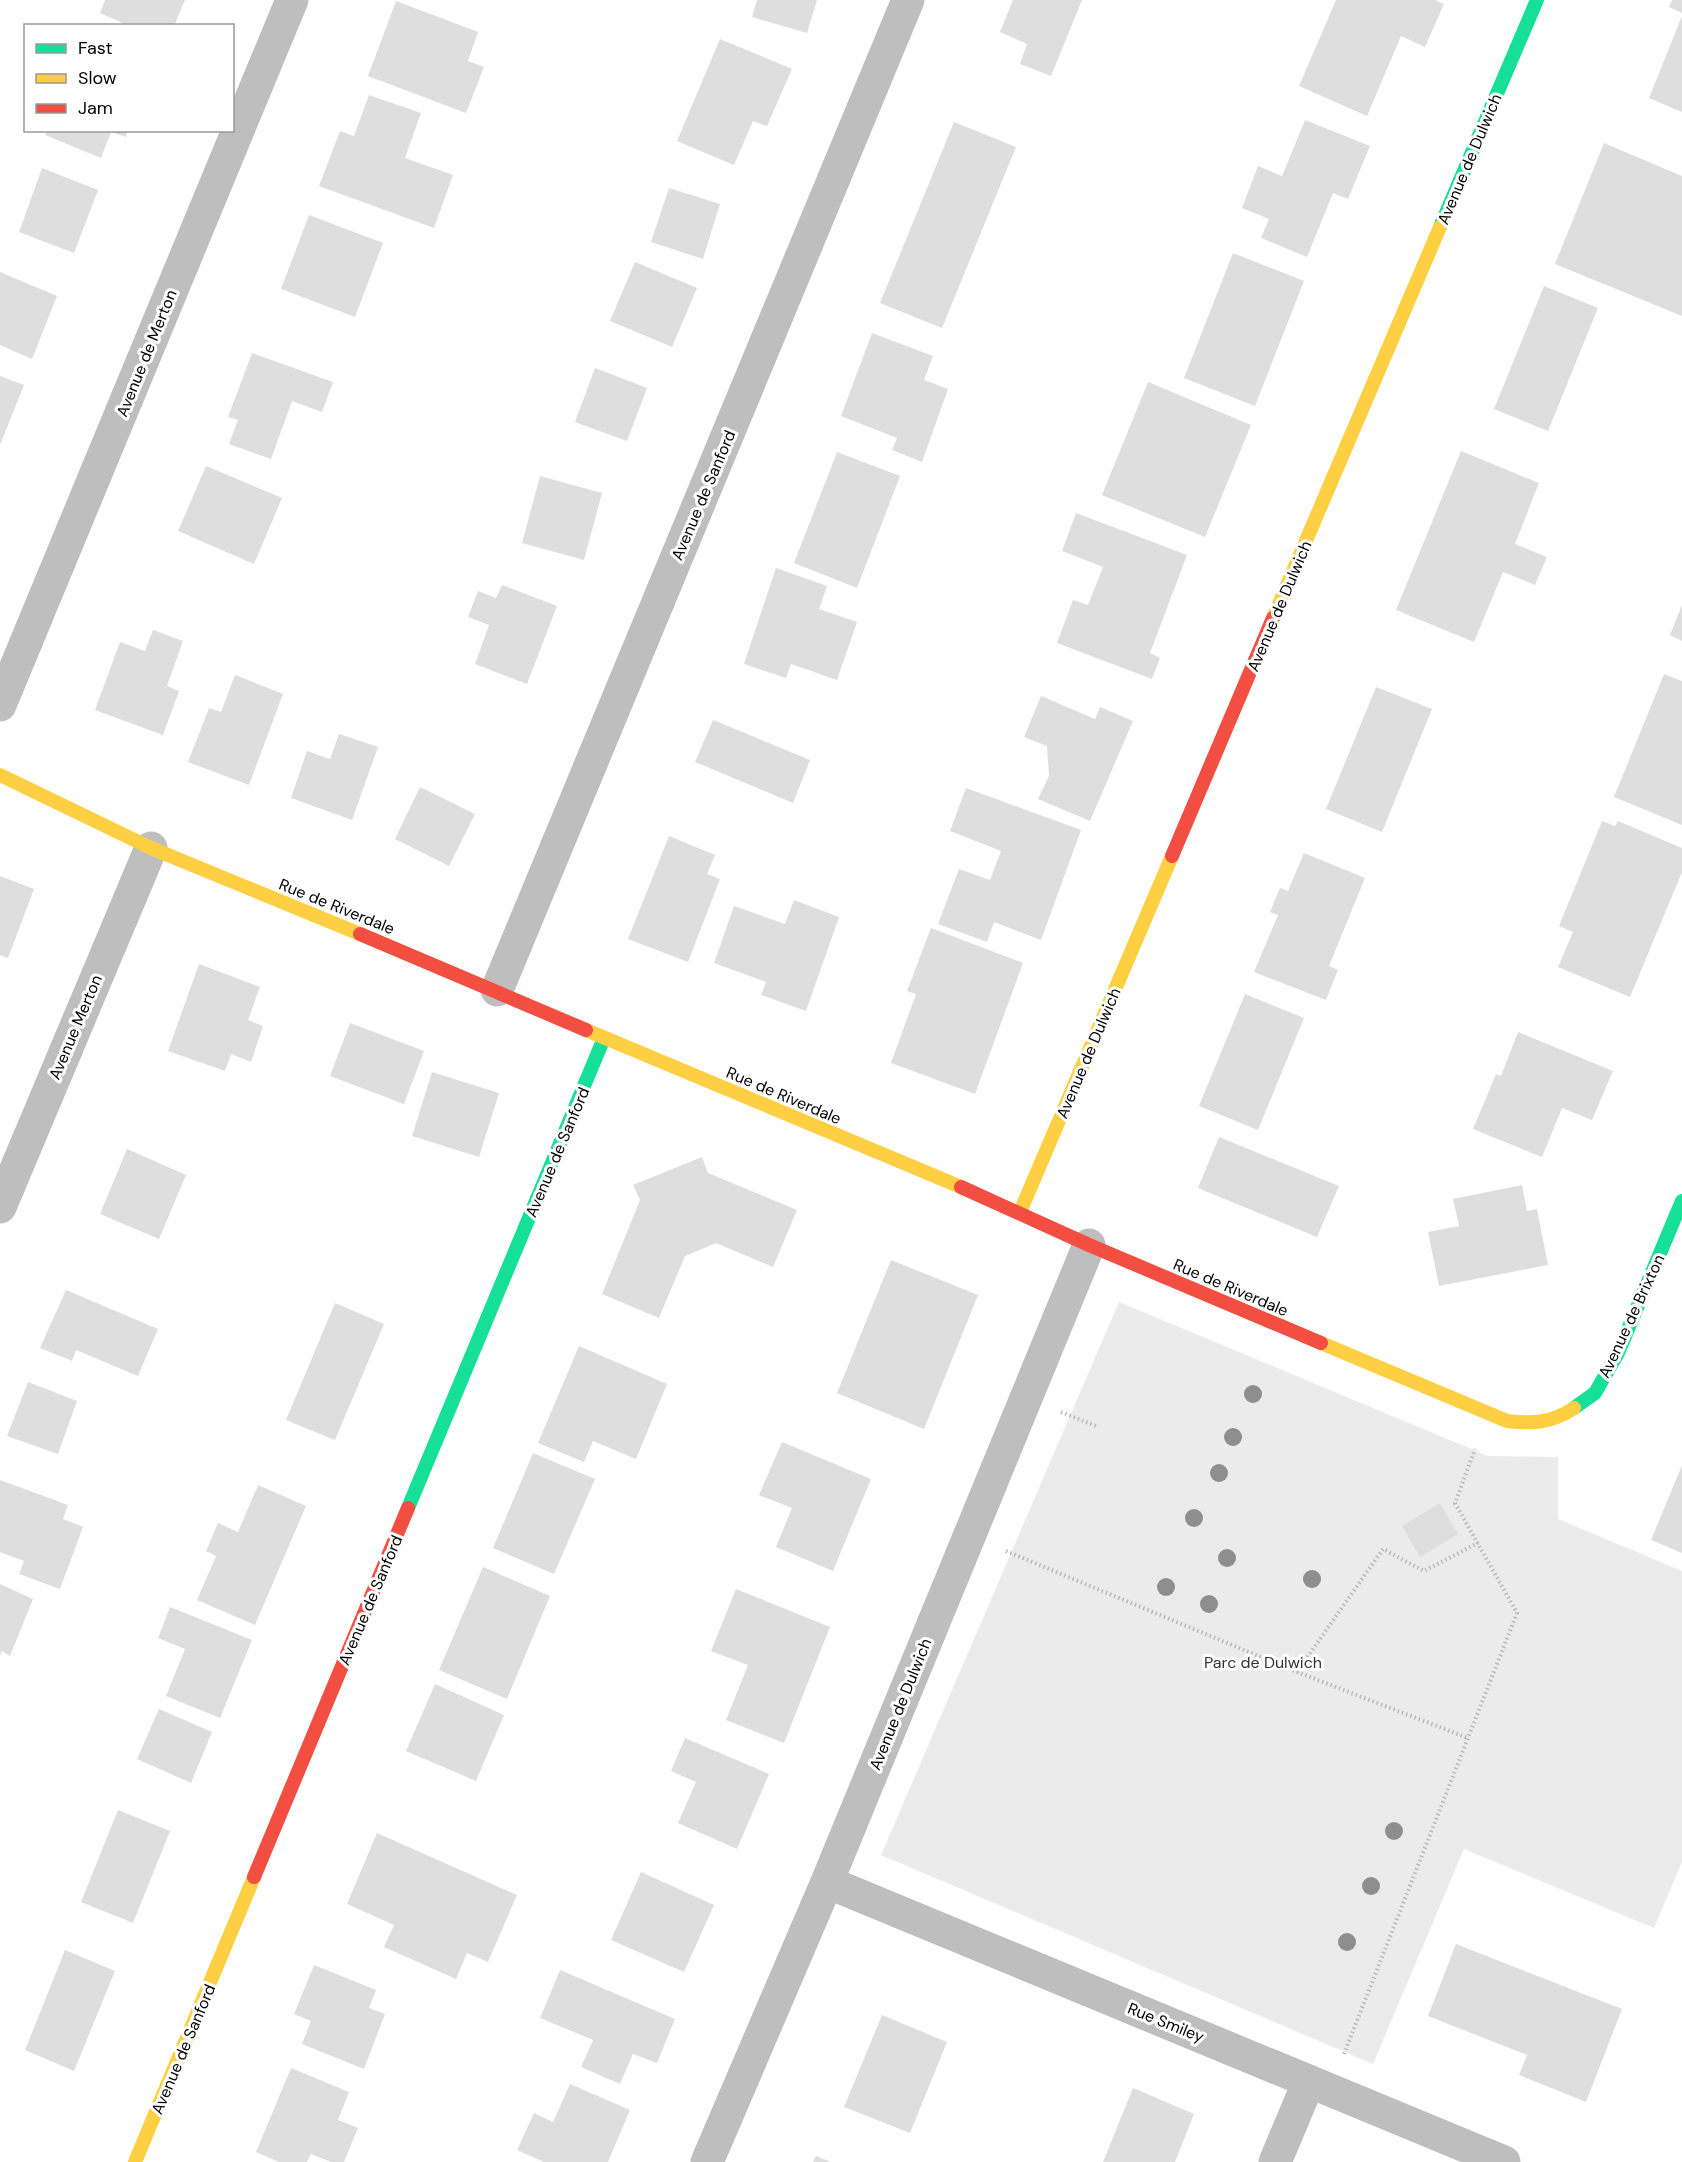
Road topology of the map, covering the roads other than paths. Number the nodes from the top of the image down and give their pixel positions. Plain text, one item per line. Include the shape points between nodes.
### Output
1 (291, 0) edge
2 (908, 0) edge
3 (1537, 0) edge
4 (0, 705) edge
5 (0, 775) edge
6 (151, 848) junction
7 (497, 990) junction
8 (604, 1038) junction
9 (1682, 1201) edge
10 (0, 1207) edge
11 (1020, 1212) junction
12 (1089, 1245) junction
13 (1562, 1417) joint
14 (827, 1882) junction
15 (1309, 2080) junction
16 (135, 2162) edge
17 (707, 2162) edge
18 (1275, 2162) edge
19 (1504, 2162) edge

1 - 4 street, Avenue de Merton
2 - 7 street, Avenue de Sanford
3 - 11 street, Avenue de Dulwich
5 - 6 street, Rue de Riverdale
6 - 7 street, Rue de Riverdale
6 - 10 street, Avenue Merton
7 - 8 street, Rue de Riverdale
8 - 11 street, Rue de Riverdale
8 - 16 street, Avenue de Sanford
9 - 13 street, Avenue de Brixton via 1618,1353 1595,1393
11 - 12 street, Rue de Riverdale
12 - 13 street, Rue de Riverdale via 1507,1421 1533,1424
12 - 14 street, Avenue de Dulwich
14 - 15 street, Rue Smiley
14 - 17 street, Avenue de Dulwich
15 - 18 street
15 - 19 street, Rue Smiley

